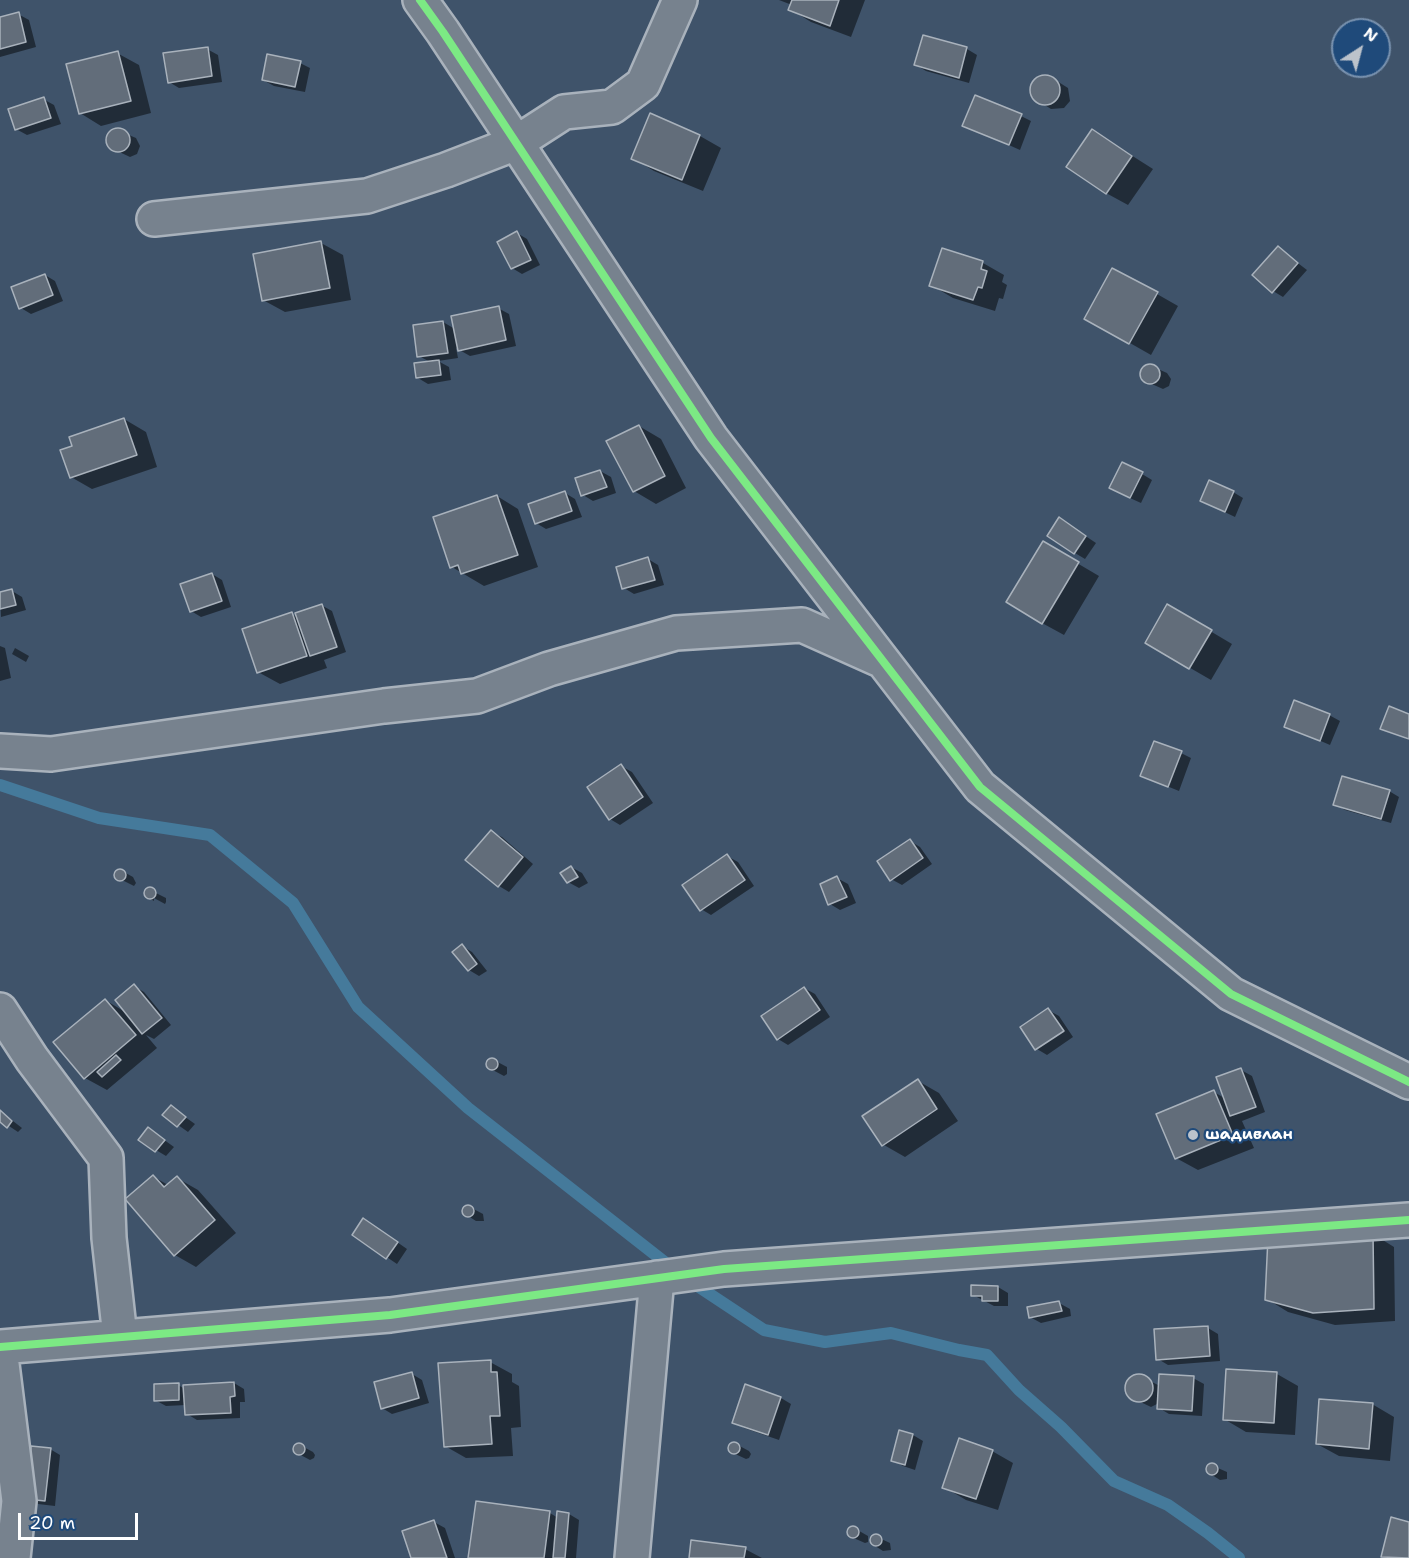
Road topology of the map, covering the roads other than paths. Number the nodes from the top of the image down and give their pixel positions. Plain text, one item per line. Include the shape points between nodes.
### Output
1 (420, 0) edge
2 (680, 0) edge
3 (516, 143) junction
4 (154, 219) dead end
5 (883, 661) junction
6 (0, 751) edge
7 (0, 1011) edge
8 (1407, 1075) edge
9 (1409, 1220) edge
10 (657, 1278) junction
11 (120, 1337) junction
12 (0, 1348) edge
13 (13, 1558) edge
14 (633, 1558) edge

1 - 3 street
2 - 3 street via 643,84 612,107 564,112
3 - 4 street via 367,196
3 - 5 street via 711,438
5 - 6 street via 802,625 676,633 549,669 477,696 51,754
5 - 8 street via 980,788 1231,994
7 - 11 street via 106,1158 109,1238
9 - 10 street via 724,1269
10 - 11 street via 390,1315
10 - 14 street
11 - 12 street
12 - 13 street via 19,1502

